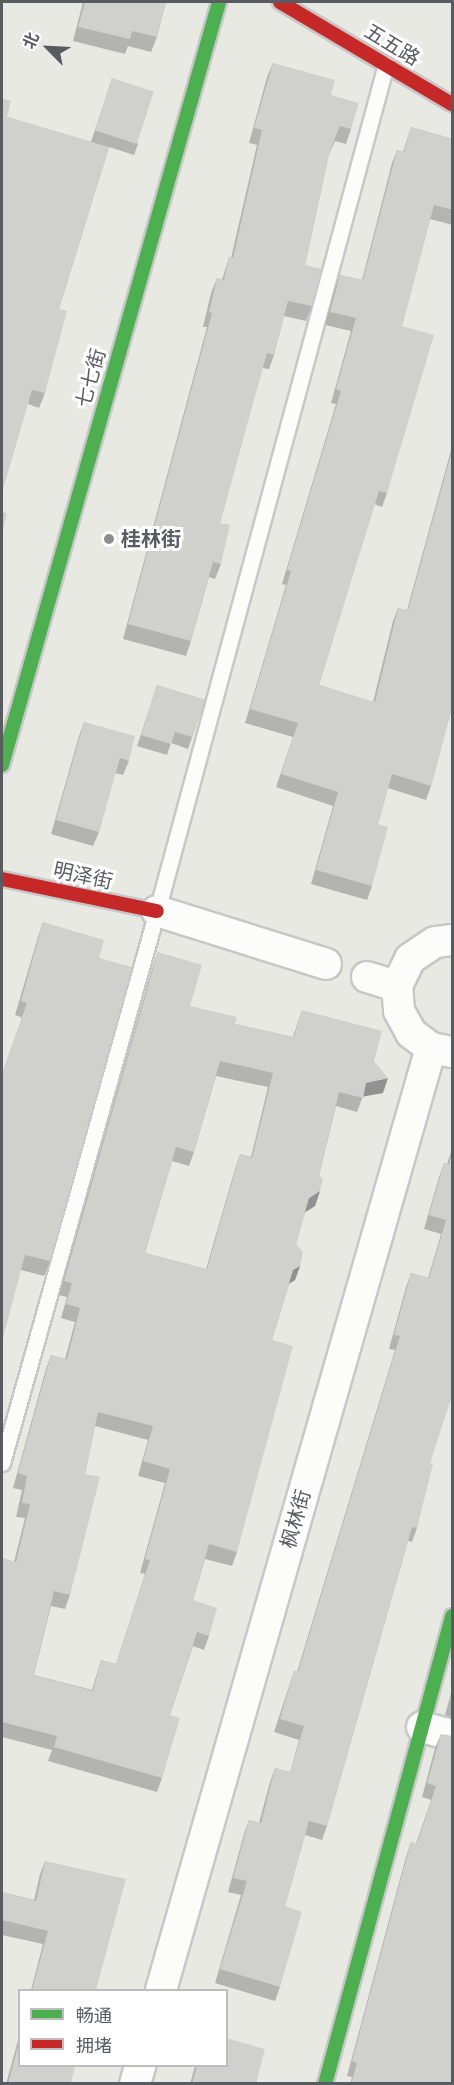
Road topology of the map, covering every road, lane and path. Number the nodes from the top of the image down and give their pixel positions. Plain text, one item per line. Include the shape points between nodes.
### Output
1 (219, 2) edge
2 (280, 2) edge
3 (386, 64) junction
4 (453, 105) edge
5 (2, 765) edge
6 (2, 879) edge
7 (157, 911) junction
8 (453, 940) edge
9 (326, 964) dead end
10 (367, 977) dead end
11 (398, 986) junction
12 (442, 1050) edge
13 (2, 1463) edge
14 (453, 1616) edge
15 (422, 1727) junction
16 (453, 1735) edge
17 (161, 1989) edge
18 (140, 2067) edge
19 (135, 2084) edge
20 (325, 2084) edge

1 - 5 main road, 七七街
2 - 3 main road, 五五路
3 - 4 main road, 五五路
3 - 7 lane
6 - 7 main road, 明泽街
7 - 9 street
7 - 13 lane
8 - 11 street via 435,942 410,959
10 - 11 street
11 - 12 street via 403,1018 411,1033
12 - 17 street, 枫林街
14 - 15 main road
15 - 16 street
15 - 20 main road
18 - 19 street

